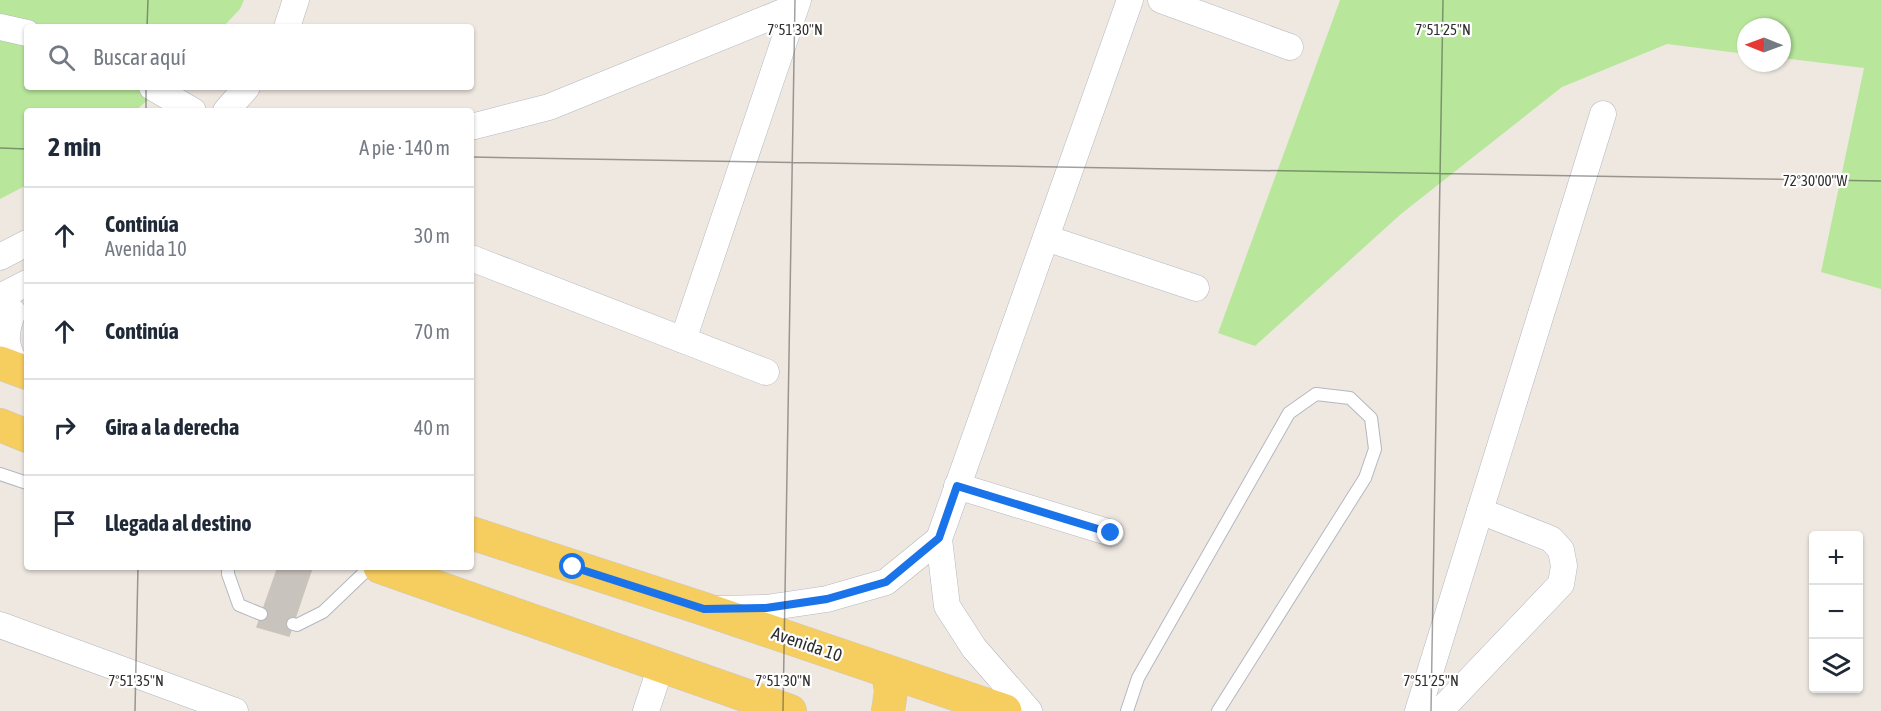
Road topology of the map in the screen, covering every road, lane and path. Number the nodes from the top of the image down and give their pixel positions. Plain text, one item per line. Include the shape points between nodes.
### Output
1 (296, 0) edge
2 (1130, 0) edge
3 (1161, 0) edge
4 (796, 3) edge
5 (288, 24) edge
6 (0, 27) edge
7 (24, 32) edge
8 (1290, 47) dead end
9 (157, 90) edge
10 (244, 90) edge
11 (188, 108) edge
12 (229, 108) edge
13 (1603, 114) dead end
14 (474, 126) edge
15 (1046, 238) junction
16 (24, 245) edge
17 (0, 257) edge
18 (474, 259) edge
19 (24, 287) edge
20 (1196, 288) dead end
21 (10, 307) edge
22 (683, 340) junction
23 (16, 369) edge
24 (766, 372) dead end
25 (0, 425) edge
26 (24, 435) edge
27 (0, 474) edge
28 (24, 482) edge
29 (957, 486) junction
30 (1480, 511) junction
31 (474, 533) edge
32 (1111, 533) dead end
33 (939, 538) junction
34 (228, 570) edge
35 (367, 570) edge
36 (389, 570) edge
37 (704, 609) junction
38 (261, 614) dead end
39 (293, 624) dead end
40 (0, 625) edge
41 (661, 666) junction
42 (888, 672) junction
43 (963, 705) edge
44 (235, 711) edge
45 (646, 711) edge
46 (790, 711) edge
47 (888, 711) edge
48 (1005, 711) edge
49 (1029, 711) edge
50 (1127, 711) edge
51 (1218, 711) edge
52 (1418, 711) edge
53 (1440, 711) edge

1 - 5 street
2 - 15 street
3 - 8 street
4 - 14 street via 549,107
4 - 22 street
6 - 7 street
9 - 11 street
10 - 12 street
13 - 30 street
15 - 20 street
15 - 29 street
16 - 17 street
18 - 22 street
19 - 21 street
21 - 23 street via 6,342
22 - 24 street
25 - 26 main road
27 - 28 lane
29 - 32 street
29 - 33 street
30 - 52 street
30 - 53 street via 1551,538 1561,550 1561,584
31 - 37 main road, Avenida 10
33 - 37 street via 886,582 827,599 766,608
33 - 49 street via 947,606 974,648
34 - 38 lane via 239,605
35 - 39 lane via 323,612
36 - 41 main road
37 - 42 main road, Avenida 10
40 - 44 street
41 - 45 street
41 - 46 main road
42 - 43 main road, Avenida 10
42 - 47 main road
43 - 48 main road, Avenida 10
50 - 51 lane via 1138,678 1289,413 1316,394 1350,398 1371,418 1375,448 1365,478

